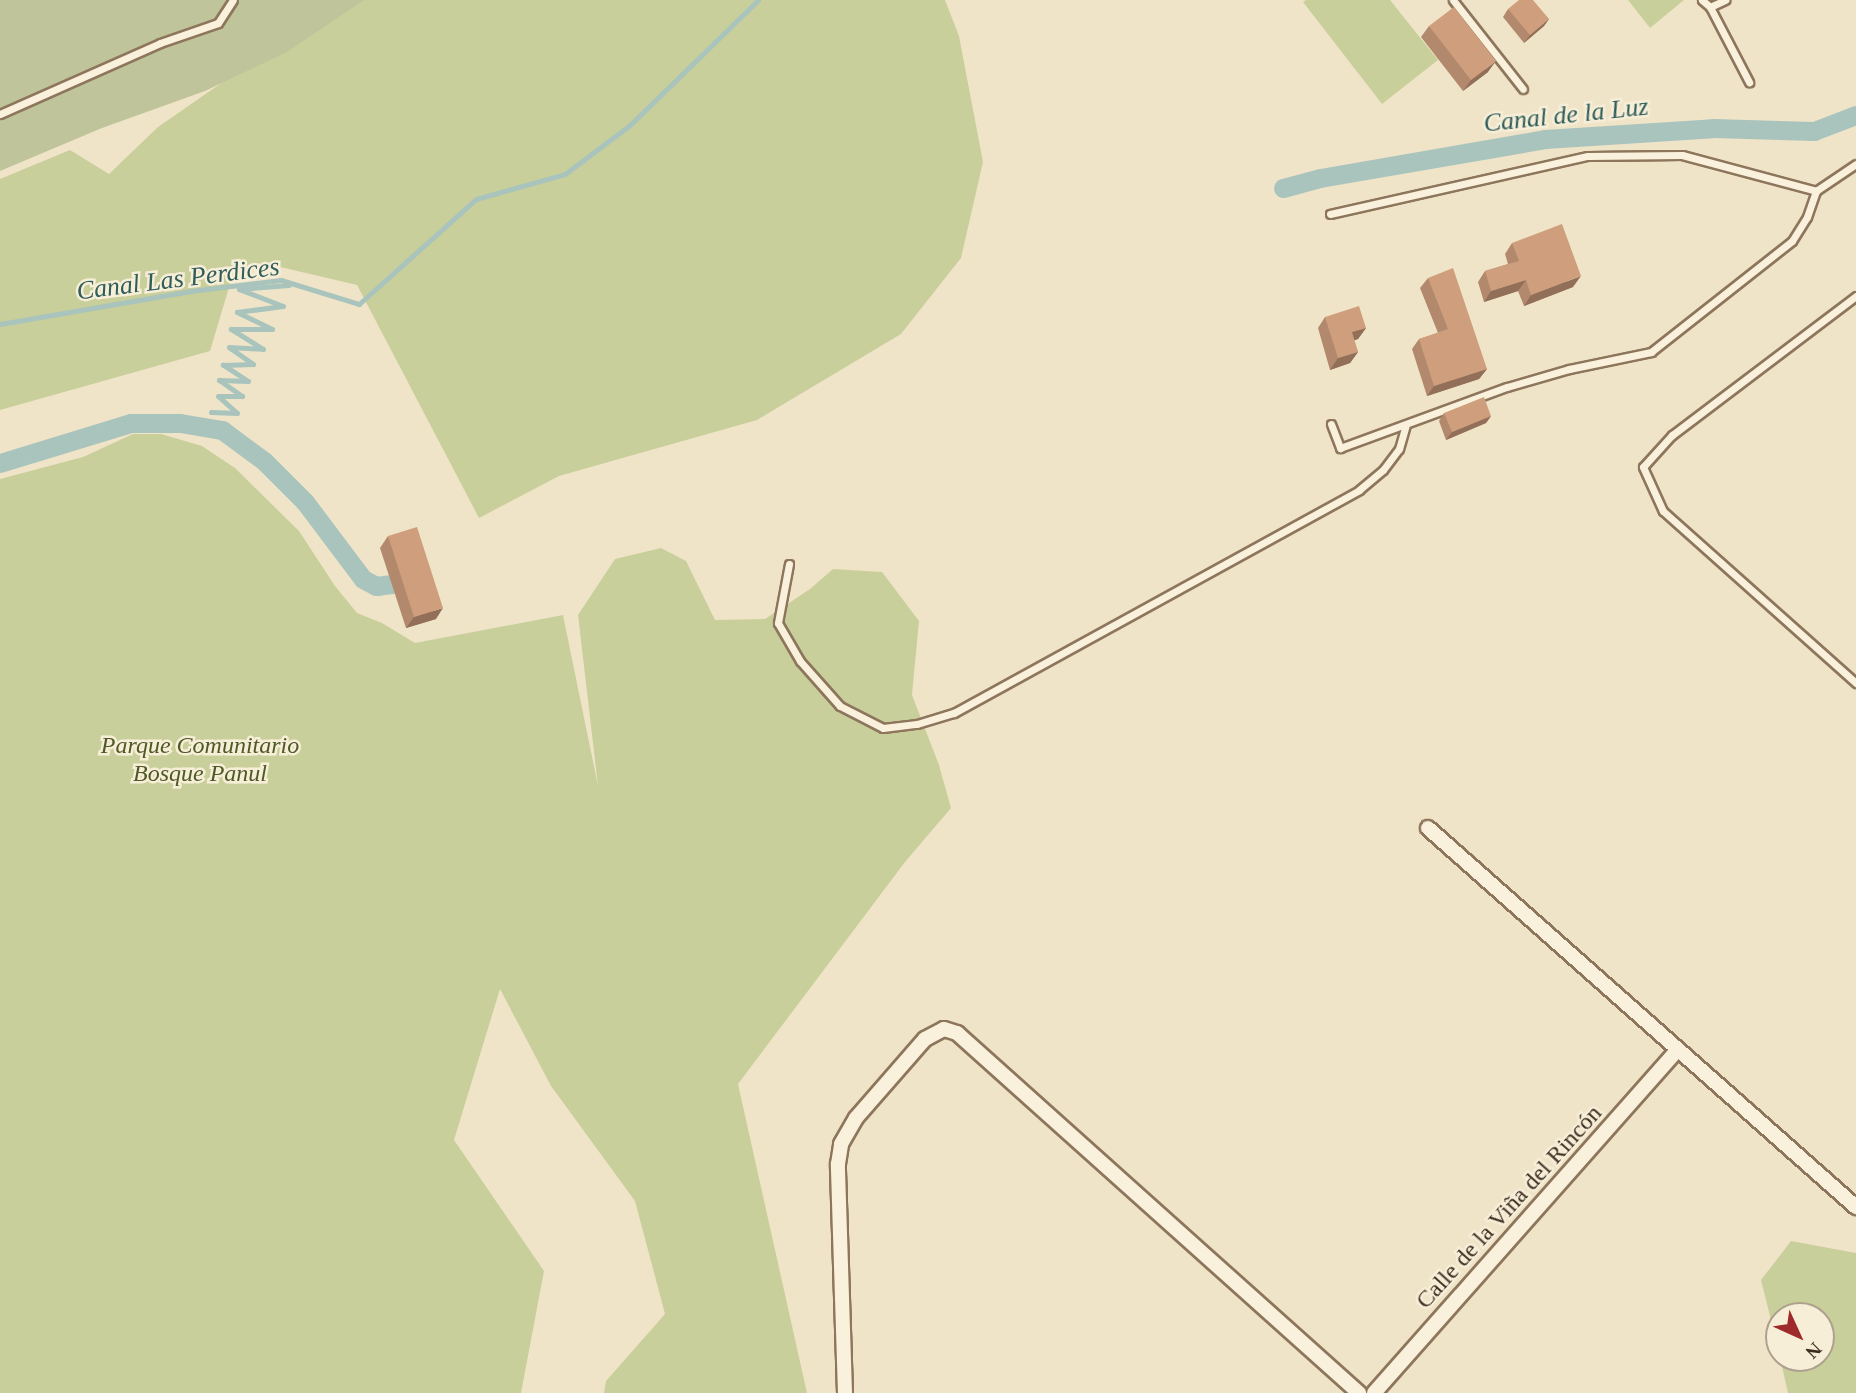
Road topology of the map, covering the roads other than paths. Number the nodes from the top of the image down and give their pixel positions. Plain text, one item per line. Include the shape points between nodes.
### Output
1 (233, 0) edge
2 (1453, 0) edge
3 (1702, 0) edge
4 (1725, 0) edge
5 (1710, 8) junction
6 (1749, 82) dead end
7 (1523, 89) dead end
8 (0, 114) edge
9 (1856, 164) edge
10 (1816, 191) junction
11 (1330, 214) dead end
12 (1856, 296) edge
13 (1331, 424) dead end
14 (1406, 425) junction
15 (789, 564) dead end
16 (1856, 683) edge
17 (1428, 828) dead end
18 (1677, 1051) junction
19 (1856, 1207) edge
20 (845, 1393) edge
21 (1359, 1393) edge
22 (1374, 1393) edge

1 - 8 lane via 218,23 160,43
2 - 7 lane
3 - 5 lane
4 - 5 lane
5 - 6 lane
9 - 10 lane
10 - 11 lane via 1682,155 1588,156
10 - 14 lane via 1792,241 1651,352 1520,383
12 - 16 lane via 1672,435 1643,467 1663,511
13 - 14 lane via 1340,447
14 - 15 lane via 1399,449 1359,490 954,713 917,724 883,728 840,706 800,662 778,623
17 - 18 street
18 - 19 street
18 - 22 street, Calle de la Viña del Rincón
20 - 21 street via 841,1144 856,1118 925,1039 944,1029 957,1033

